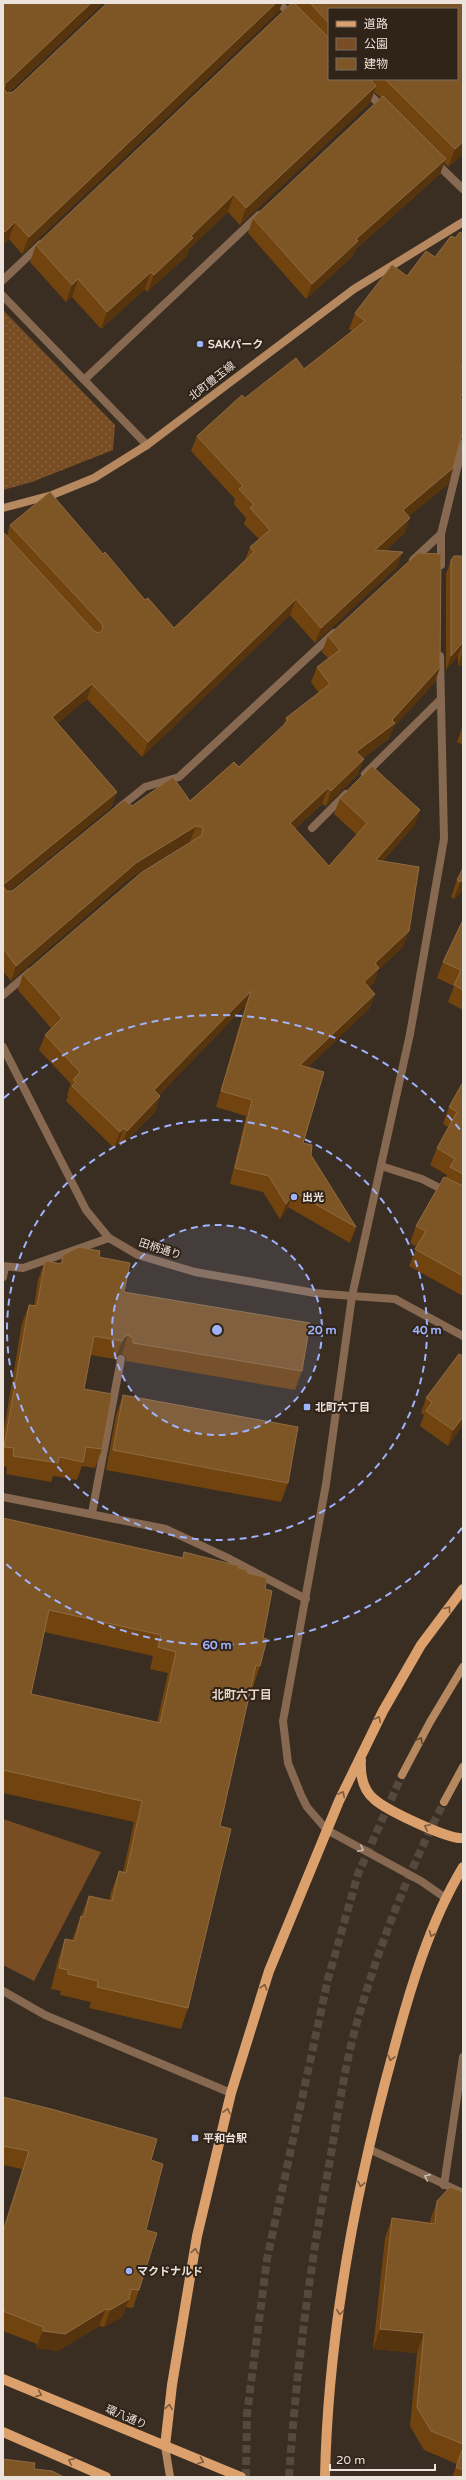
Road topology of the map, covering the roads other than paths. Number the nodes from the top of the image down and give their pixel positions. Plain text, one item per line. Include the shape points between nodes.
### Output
1 (279, 3) edge
2 (297, 22) edge
3 (355, 80) edge
4 (388, 114) edge
5 (431, 157) edge
6 (463, 190) edge
7 (268, 206) edge
8 (463, 222) edge
9 (49, 236) edge
10 (3, 280) edge
11 (3, 296) edge
12 (84, 380) junction
13 (463, 444) edge
14 (147, 445) junction
15 (460, 465) edge
16 (3, 508) edge
17 (441, 534) junction
18 (406, 566) edge
19 (441, 573) edge
20 (342, 626) edge
21 (440, 644) edge
22 (440, 700) junction
23 (110, 815) edge
24 (312, 828) dead end
25 (38, 964) edge
26 (3, 994) edge
27 (3, 1047) edge
28 (381, 1166) junction
29 (463, 1200) edge
30 (109, 1238) junction
31 (4, 1266) edge
32 (3, 1277) edge
33 (352, 1296) junction
34 (463, 1336) edge
35 (121, 1358) edge
36 (3, 1497) edge
37 (92, 1513) junction
38 (463, 1589) edge
39 (306, 1599) junction
40 (463, 1667) edge
41 (361, 1754) junction
42 (463, 1767) edge
43 (402, 1775) tunnel mouth
44 (444, 1802) tunnel mouth
45 (327, 1830) junction
46 (463, 1838) edge
47 (463, 1867) edge
48 (447, 1898) junction
49 (3, 1991) edge
50 (463, 2057) edge
51 (231, 2093) junction
52 (369, 2149) junction
53 (444, 2185) junction
54 (463, 2193) edge
55 (3, 2379) edge
56 (3, 2432) edge
57 (165, 2446) junction
58 (106, 2477) edge
59 (170, 2477) edge
60 (240, 2477) edge
61 (325, 2477) edge

1 - 2 street via 284,14
3 - 4 street via 375,106
5 - 6 street
7 - 12 street
8 - 14 main road, 北町豊玉線 via 354,289
9 - 10 street
11 - 12 street
12 - 14 street
13 - 15 street
14 - 16 main road, 北町豊玉線 via 94,478 52,495
15 - 17 street
17 - 18 street
17 - 19 street
20 - 23 street via 179,777 145,787
21 - 22 street
22 - 24 street
22 - 28 street via 444,839 410,1034
25 - 26 street
27 - 30 street, 田柄通り via 86,1210
28 - 29 street via 422,1179
28 - 33 street
30 - 31 street via 23,1268
30 - 33 street, 田柄通り via 138,1255 195,1272 315,1293
31 - 32 street
33 - 34 street, 田柄通り via 395,1299
33 - 39 street via 326,1484
35 - 37 street
36 - 37 street
37 - 39 street via 166,1529
41 -> 38 main road via 421,1645
39 - 45 street via 283,1721 284,1739 288,1763 301,1795 307,1807
43 -> 40 main road
45 -> 41 main road
46 -> 41 main road via 457,1839 442,1834 400,1815 373,1799 359,1777
42 - 44 main road
45 -> 48 street
51 -> 45 main road via 269,1971
47 - 48 main road
48 -> 52 main road via 404,2011
49 - 51 street via 45,2015
50 - 53 street
57 -> 51 main road via 172,2385 197,2236
53 -> 52 street
52 -> 61 main road via 349,2238 326,2421
53 - 54 street
55 -> 57 main road, 環八通り
58 -> 56 main road
57 - 59 main road
57 -> 60 main road, 環八通り

